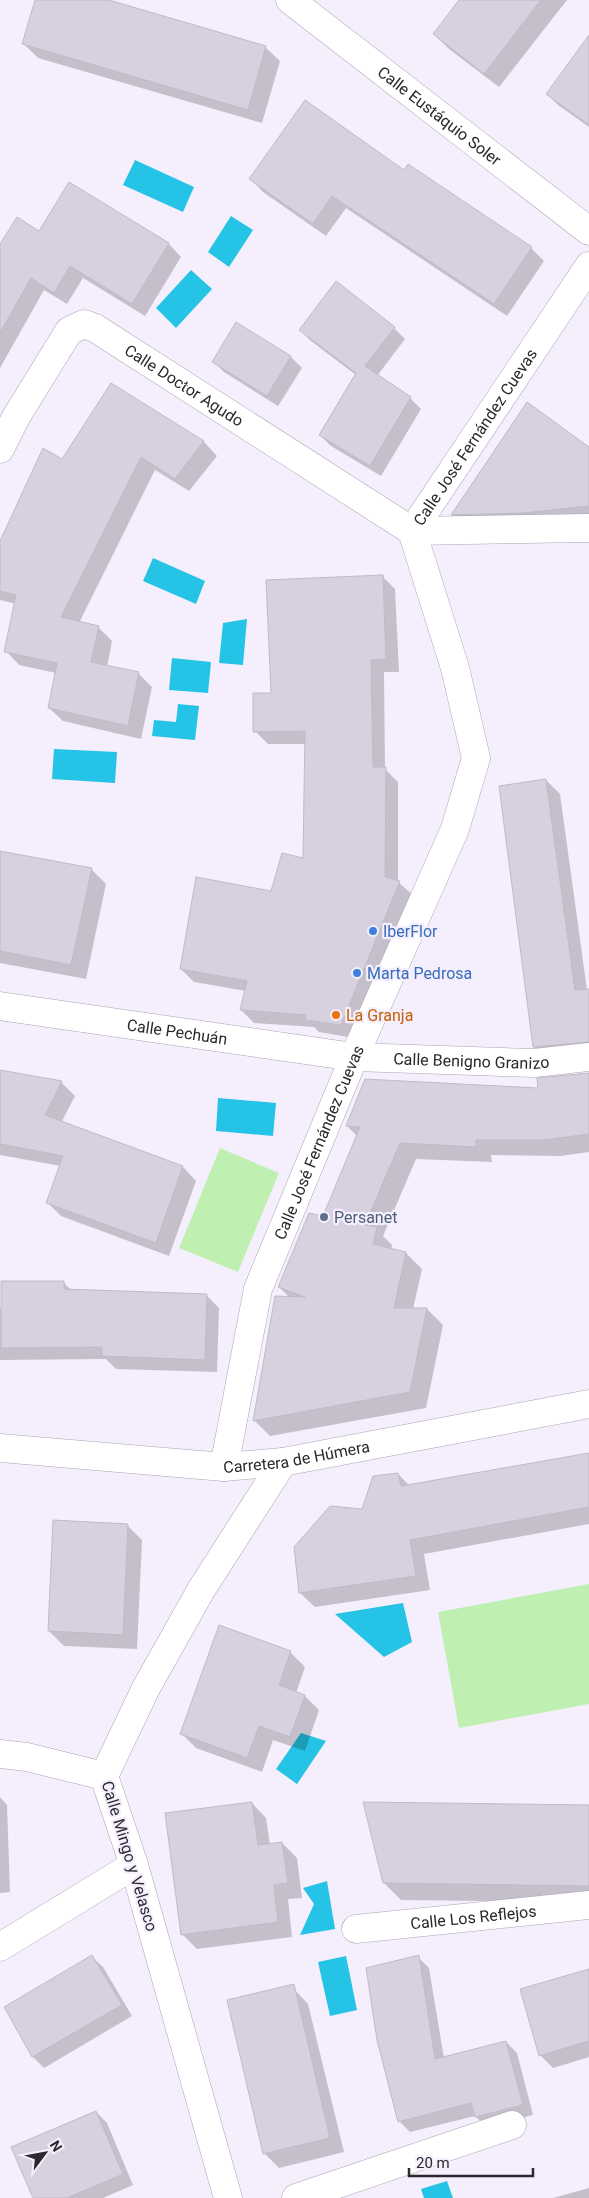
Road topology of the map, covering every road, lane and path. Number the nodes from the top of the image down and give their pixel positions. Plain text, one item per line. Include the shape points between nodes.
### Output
1 (290, 0) edge
2 (589, 231) edge
3 (589, 266) edge
4 (0, 449) edge
5 (589, 528) edge
6 (412, 531) junction
7 (0, 1006) edge
8 (354, 1057) junction
9 (589, 1057) edge
10 (589, 1404) edge
11 (0, 1448) edge
12 (283, 1462) junction
13 (224, 1467) junction
14 (0, 1754) edge
15 (104, 1776) junction
16 (134, 1865) junction
17 (589, 1905) edge
18 (356, 1929) dead end
19 (0, 1947) edge
20 (512, 2125) dead end
21 (228, 2198) edge
22 (296, 2198) edge

1 - 2 street, Calle Eustáquio Soler
3 - 6 street, Calle José Fernández Cuevas
4 - 6 street, Calle Doctor Agudo via 69,331 84,324
5 - 6 street
6 - 8 street, Calle José Fernández Cuevas via 455,668 476,758 455,829
7 - 8 street, Calle Pechuán
8 - 9 street, Calle Benigno Granizo via 534,1063
8 - 13 street, Calle José Fernández Cuevas via 258,1290
10 - 12 street, Carretera de Húmera
11 - 13 street, Carretera de Húmera
12 - 13 street, Carretera de Húmera
12 - 15 street, Calle Mingo y Velasco via 201,1590 146,1688
14 - 15 street via 27,1757
15 - 16 street, Calle Mingo y Velasco
16 - 19 street
16 - 21 street, Calle Mingo y Velasco
17 - 18 street, Calle Los Reflejos
20 - 22 street

